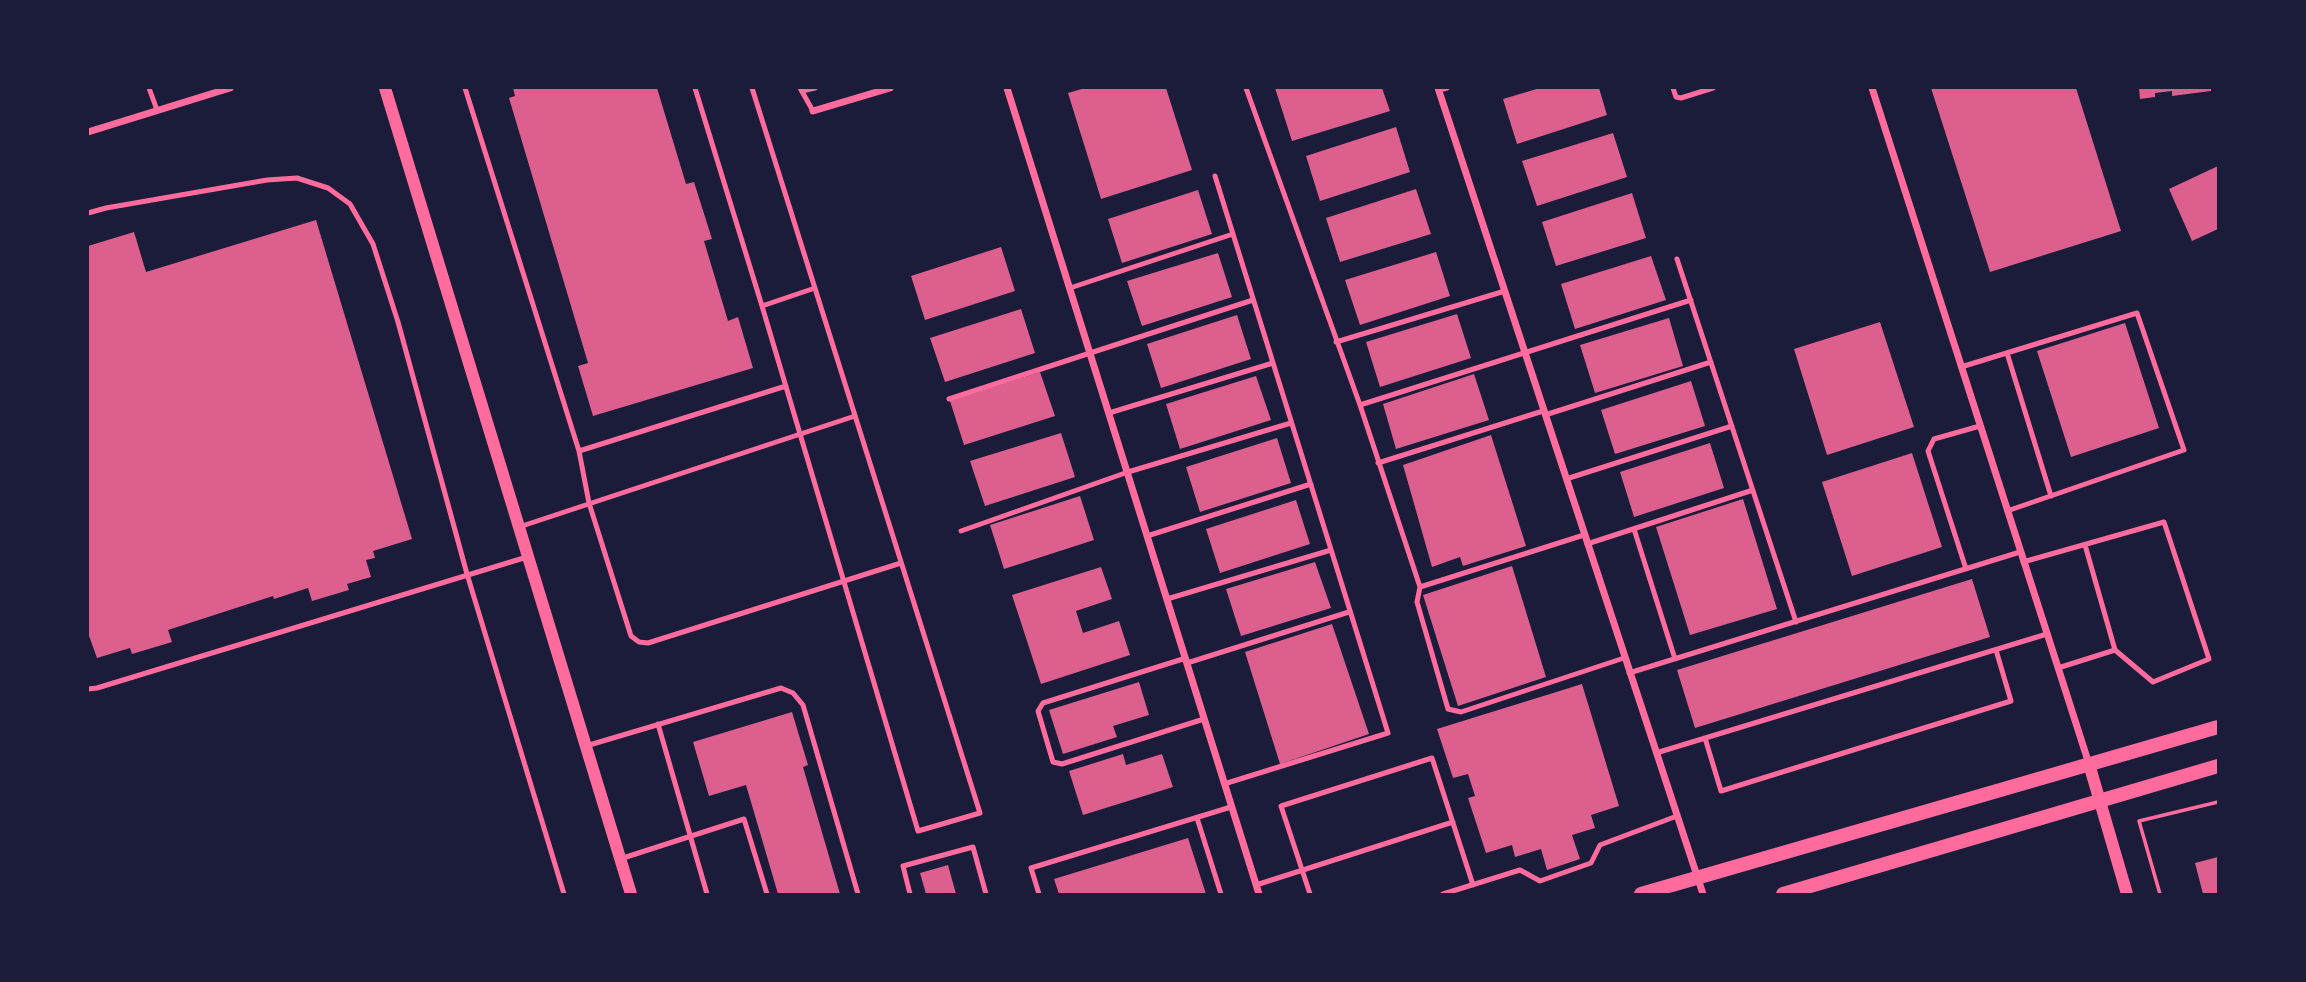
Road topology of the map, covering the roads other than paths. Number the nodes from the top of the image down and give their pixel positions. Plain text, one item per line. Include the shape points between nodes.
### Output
1 (149, 88) edge
2 (230, 88) edge
3 (385, 88) edge
4 (465, 88) edge
5 (695, 88) edge
6 (752, 88) edge
7 (815, 88) edge
8 (890, 88) edge
9 (1007, 88) edge
10 (1246, 88) edge
11 (1442, 88) edge
12 (1673, 88) edge
13 (1713, 88) edge
14 (1872, 88) edge
15 (801, 89) edge
16 (157, 110) junction
17 (813, 111) joint
18 (88, 132) edge
19 (1215, 176) dead end
20 (88, 213) edge
21 (1233, 234) junction
22 (1677, 258) dead end
23 (815, 288) junction
24 (1070, 288) junction
25 (1505, 291) junction
26 (1253, 300) junction
27 (1691, 300) junction
28 (762, 306) junction
29 (1336, 342) junction
30 (1525, 352) junction
31 (2007, 353) junction
32 (1091, 354) junction
33 (1711, 362) junction
34 (1273, 363) junction
35 (1961, 367) junction
36 (786, 386) junction
37 (949, 399) dead end
38 (1360, 405) junction
39 (1109, 413) junction
40 (1544, 413) junction
41 (855, 415) junction
42 (1291, 423) junction
43 (1732, 426) junction
44 (1980, 426) junction
45 (800, 433) junction
46 (579, 451) junction
47 (1378, 463) junction
48 (1128, 472) junction
49 (1566, 480) junction
50 (1311, 484) junction
51 (1753, 490) junction
52 (2051, 496) junction
53 (589, 503) junction
54 (2007, 511) junction
55 (519, 527) junction
56 (1634, 529) junction
57 (961, 531) dead end
58 (1584, 535) junction
59 (1147, 536) junction
60 (1587, 544) junction
61 (2085, 545) junction
62 (1331, 550) junction
63 (2020, 552) junction
64 (528, 556) junction
65 (2023, 562) junction
66 (901, 563) junction
67 (1966, 569) junction
68 (467, 574) junction
69 (844, 581) junction
70 (1420, 587) junction
71 (1167, 599) junction
72 (1349, 611) junction
73 (1796, 622) junction
74 (2047, 634) junction
75 (1996, 650) junction
76 (2115, 650) junction
77 (1624, 658) junction
78 (1675, 659) junction
79 (1186, 661) junction
80 (2058, 668) junction
81 (1629, 673) junction
82 (88, 689) edge
83 (1204, 719) junction
84 (658, 724) junction
85 (2218, 726) edge
86 (1705, 738) junction
87 (586, 746) junction
88 (1656, 753) junction
89 (2090, 764) junction
90 (2218, 766) edge
91 (1224, 784) junction
92 (2100, 800) junction
93 (1231, 807) junction
94 (1677, 817) junction
95 (1197, 818) junction
96 (1453, 822) junction
97 (690, 836) junction
98 (620, 859) junction
99 (1302, 869) junction
100 (1698, 877) junction
101 (1256, 885) junction
102 (1473, 885) junction
103 (564, 894) edge
104 (631, 894) edge
105 (707, 894) edge
106 (767, 894) edge
107 (858, 894) edge
108 (911, 894) edge
109 (986, 894) edge
110 (1039, 894) edge
111 (1221, 894) edge
112 (1259, 894) edge
113 (1310, 894) edge
114 (1443, 894) edge
115 (1641, 894) edge
116 (1703, 894) edge
117 (1783, 894) edge
118 (2127, 894) edge

1 - 16 lane
2 - 16 street
3 - 55 street
4 - 46 lane
5 - 28 lane
6 - 23 lane
7 - 15 lane
8 - 17 street
9 - 24 street
10 - 29 lane
11 - 25 street
12 - 13 lane via 1681,98
14 - 35 street
15 - 17 lane
16 - 18 street
19 - 21 lane
20 - 68 lane via 297,178 328,188 350,204 373,244 398,322
21 - 24 lane
21 - 26 lane
22 - 27 lane
23 - 28 lane
23 - 41 lane
24 - 32 street
25 - 29 lane
25 - 30 street
26 - 32 lane
26 - 34 lane
27 - 30 lane
27 - 33 lane
28 - 36 lane
29 - 38 lane
30 - 38 lane
30 - 40 street
31 - 35 lane
31 - 52 lane
31 - 52 lane via 2137,313 2184,450
32 - 37 lane
32 - 39 street
33 - 40 lane
33 - 43 lane
34 - 39 lane
34 - 42 lane
35 - 44 street
36 - 45 lane
36 - 46 lane
38 - 47 lane
39 - 48 street
40 - 47 lane
40 - 49 street
41 - 45 lane
41 - 66 lane
42 - 48 lane
42 - 50 lane
43 - 49 lane
43 - 51 lane
44 - 54 street
44 - 67 lane via 1934,439 1927,450
45 - 53 lane
45 - 69 lane
46 - 53 lane
47 - 70 lane
48 - 57 lane
48 - 59 street
49 - 58 street
50 - 59 lane
50 - 62 lane
51 - 56 lane
51 - 73 lane
52 - 54 lane
53 - 55 lane
53 - 69 lane via 631,636 639,642 648,643
54 - 63 street
55 - 64 street
56 - 60 lane
56 - 78 lane
58 - 60 street
58 - 70 lane
59 - 71 street
60 - 77 street
61 - 65 lane
61 - 76 lane
61 - 76 lane via 2164,523 2209,659 2153,682
62 - 71 lane
62 - 72 lane
63 - 65 street
63 - 67 lane
64 - 68 lane
64 - 87 street
65 - 74 street
66 - 69 lane
66 - 69 lane via 980,813 918,831
67 - 73 lane
68 - 82 lane
68 - 103 lane
70 - 77 lane via 1417,602 1448,709 1461,712
71 - 79 street
72 - 79 lane
72 - 91 lane via 1388,733
73 - 78 lane
74 - 75 lane
74 - 80 street
75 - 86 lane
75 - 86 lane via 2011,701 1721,791
76 - 80 lane
77 - 81 street
78 - 81 lane
79 - 83 street
79 - 83 lane via 1043,703 1038,711 1053,762 1062,764
80 - 89 street
81 - 88 street
83 - 91 street
84 - 87 lane
84 - 97 lane
84 - 107 lane via 781,688 793,693 803,705
85 - 89 main road
86 - 88 lane
87 - 98 street
88 - 94 street
89 - 92 street
89 - 100 main road
90 - 92 main road
91 - 93 street
92 - 117 main road
92 - 118 street
93 - 95 lane
93 - 101 street
94 - 100 street
94 - 102 lane via 1600,845 1591,863 1540,881 1521,870
95 - 110 lane via 1031,868
95 - 111 lane
96 - 99 lane
96 - 99 lane via 1432,758 1282,806
96 - 102 lane
97 - 98 lane
97 - 105 lane
97 - 106 lane via 744,819
98 - 104 street
99 - 101 lane
99 - 113 lane
100 - 115 main road
100 - 116 street
101 - 112 street
102 - 114 lane
108 - 109 lane via 903,866 973,847

